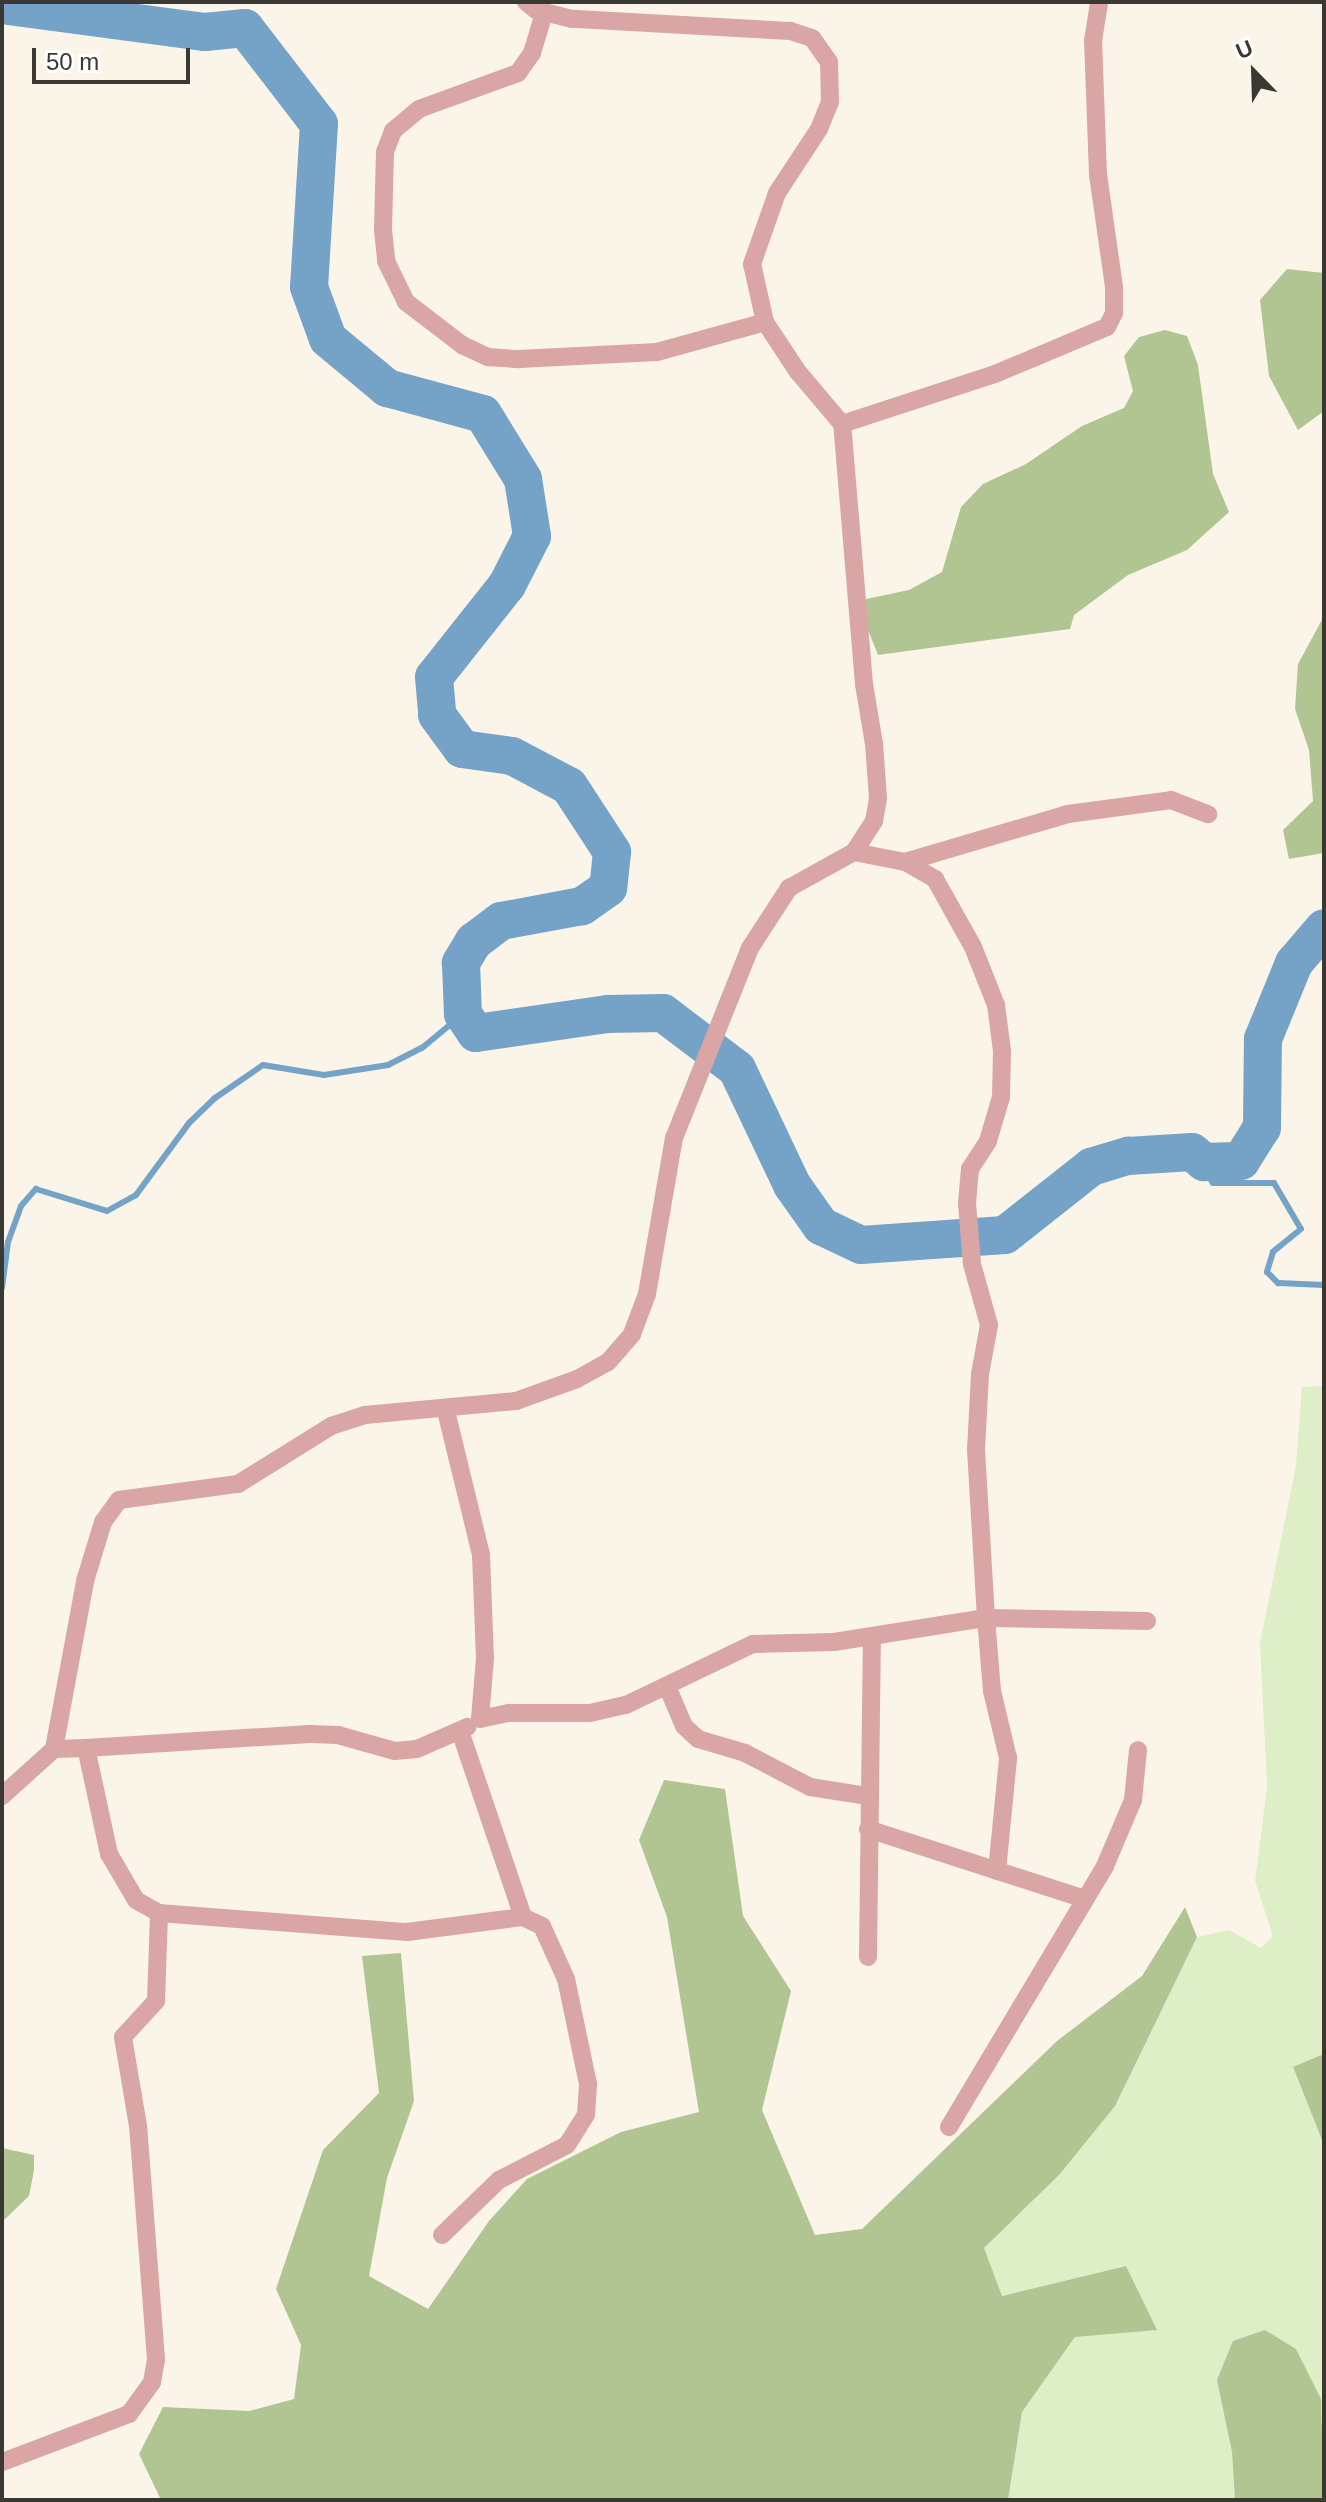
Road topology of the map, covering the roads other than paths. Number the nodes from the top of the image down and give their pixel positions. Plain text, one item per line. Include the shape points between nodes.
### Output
1 (526, 2) edge
2 (1099, 2) edge
3 (544, 13) junction
4 (765, 322) junction
5 (842, 424) junction
6 (1208, 814) dead end
7 (854, 852) junction
8 (905, 862) junction
9 (446, 1411) junction
10 (986, 1618) junction
11 (1147, 1621) dead end
12 (872, 1637) junction
13 (667, 1686) junction
14 (480, 1719) junction
15 (460, 1731) junction
16 (86, 1748) junction
17 (54, 1749) junction
18 (1138, 1750) dead end
19 (2, 1796) edge
20 (868, 1796) junction
21 (868, 1829) junction
22 (997, 1871) junction
23 (1082, 1898) junction
24 (159, 1913) junction
25 (523, 1917) junction
26 (868, 1957) dead end
27 (949, 2127) dead end
28 (442, 2235) dead end
29 (2, 2462) edge

1 - 3 street
2 - 5 street via 1093,41 1098,175 1114,287 1114,313 1107,327 995,374
3 - 4 street via 790,31 823,48 833,81 830,102 819,129 777,193 752,264
3 - 4 street via 532,53 518,73 419,109 393,131 385,152 383,230 386,261 406,302 462,345 488,357 519,359 657,352
4 - 5 street
5 - 7 street via 878,798 874,821
6 - 8 street via 1171,800 1068,814
7 - 8 street
7 - 9 street via 789,888 750,948 667,1165 647,1294 632,1334 608,1362 550,1391
8 - 10 street via 935,879 953,907 996,1005 1001,1097 988,1141 970,1169 967,1203 972,1264 989,1325 976,1450
9 - 14 street via 481,1555 485,1658
9 - 17 street via 365,1415 331,1426 238,1484 119,1500 103,1522 85,1581
10 - 11 street
10 - 12 street
10 - 22 street via 992,1691 1008,1758
12 - 13 street via 753,1644
12 - 20 street
13 - 14 street via 590,1713 509,1713
13 - 20 street via 684,1726 698,1739 745,1753 810,1787
14 - 15 street
15 - 16 street via 417,1749 395,1751 338,1735 310,1734
15 - 25 street
16 - 17 street
16 - 24 street via 109,1854 136,1900
17 - 19 street
18 - 23 street via 1133,1800 1105,1866
20 - 21 street
21 - 22 street
21 - 26 street
22 - 23 street
23 - 27 street
24 - 25 street via 407,1932
24 - 29 street via 156,2001 123,2037 138,2126 156,2359 152,2382 143,2401 117,2422
25 - 28 street via 542,1926 566,1979 581,2029 586,2114 567,2145 499,2180

